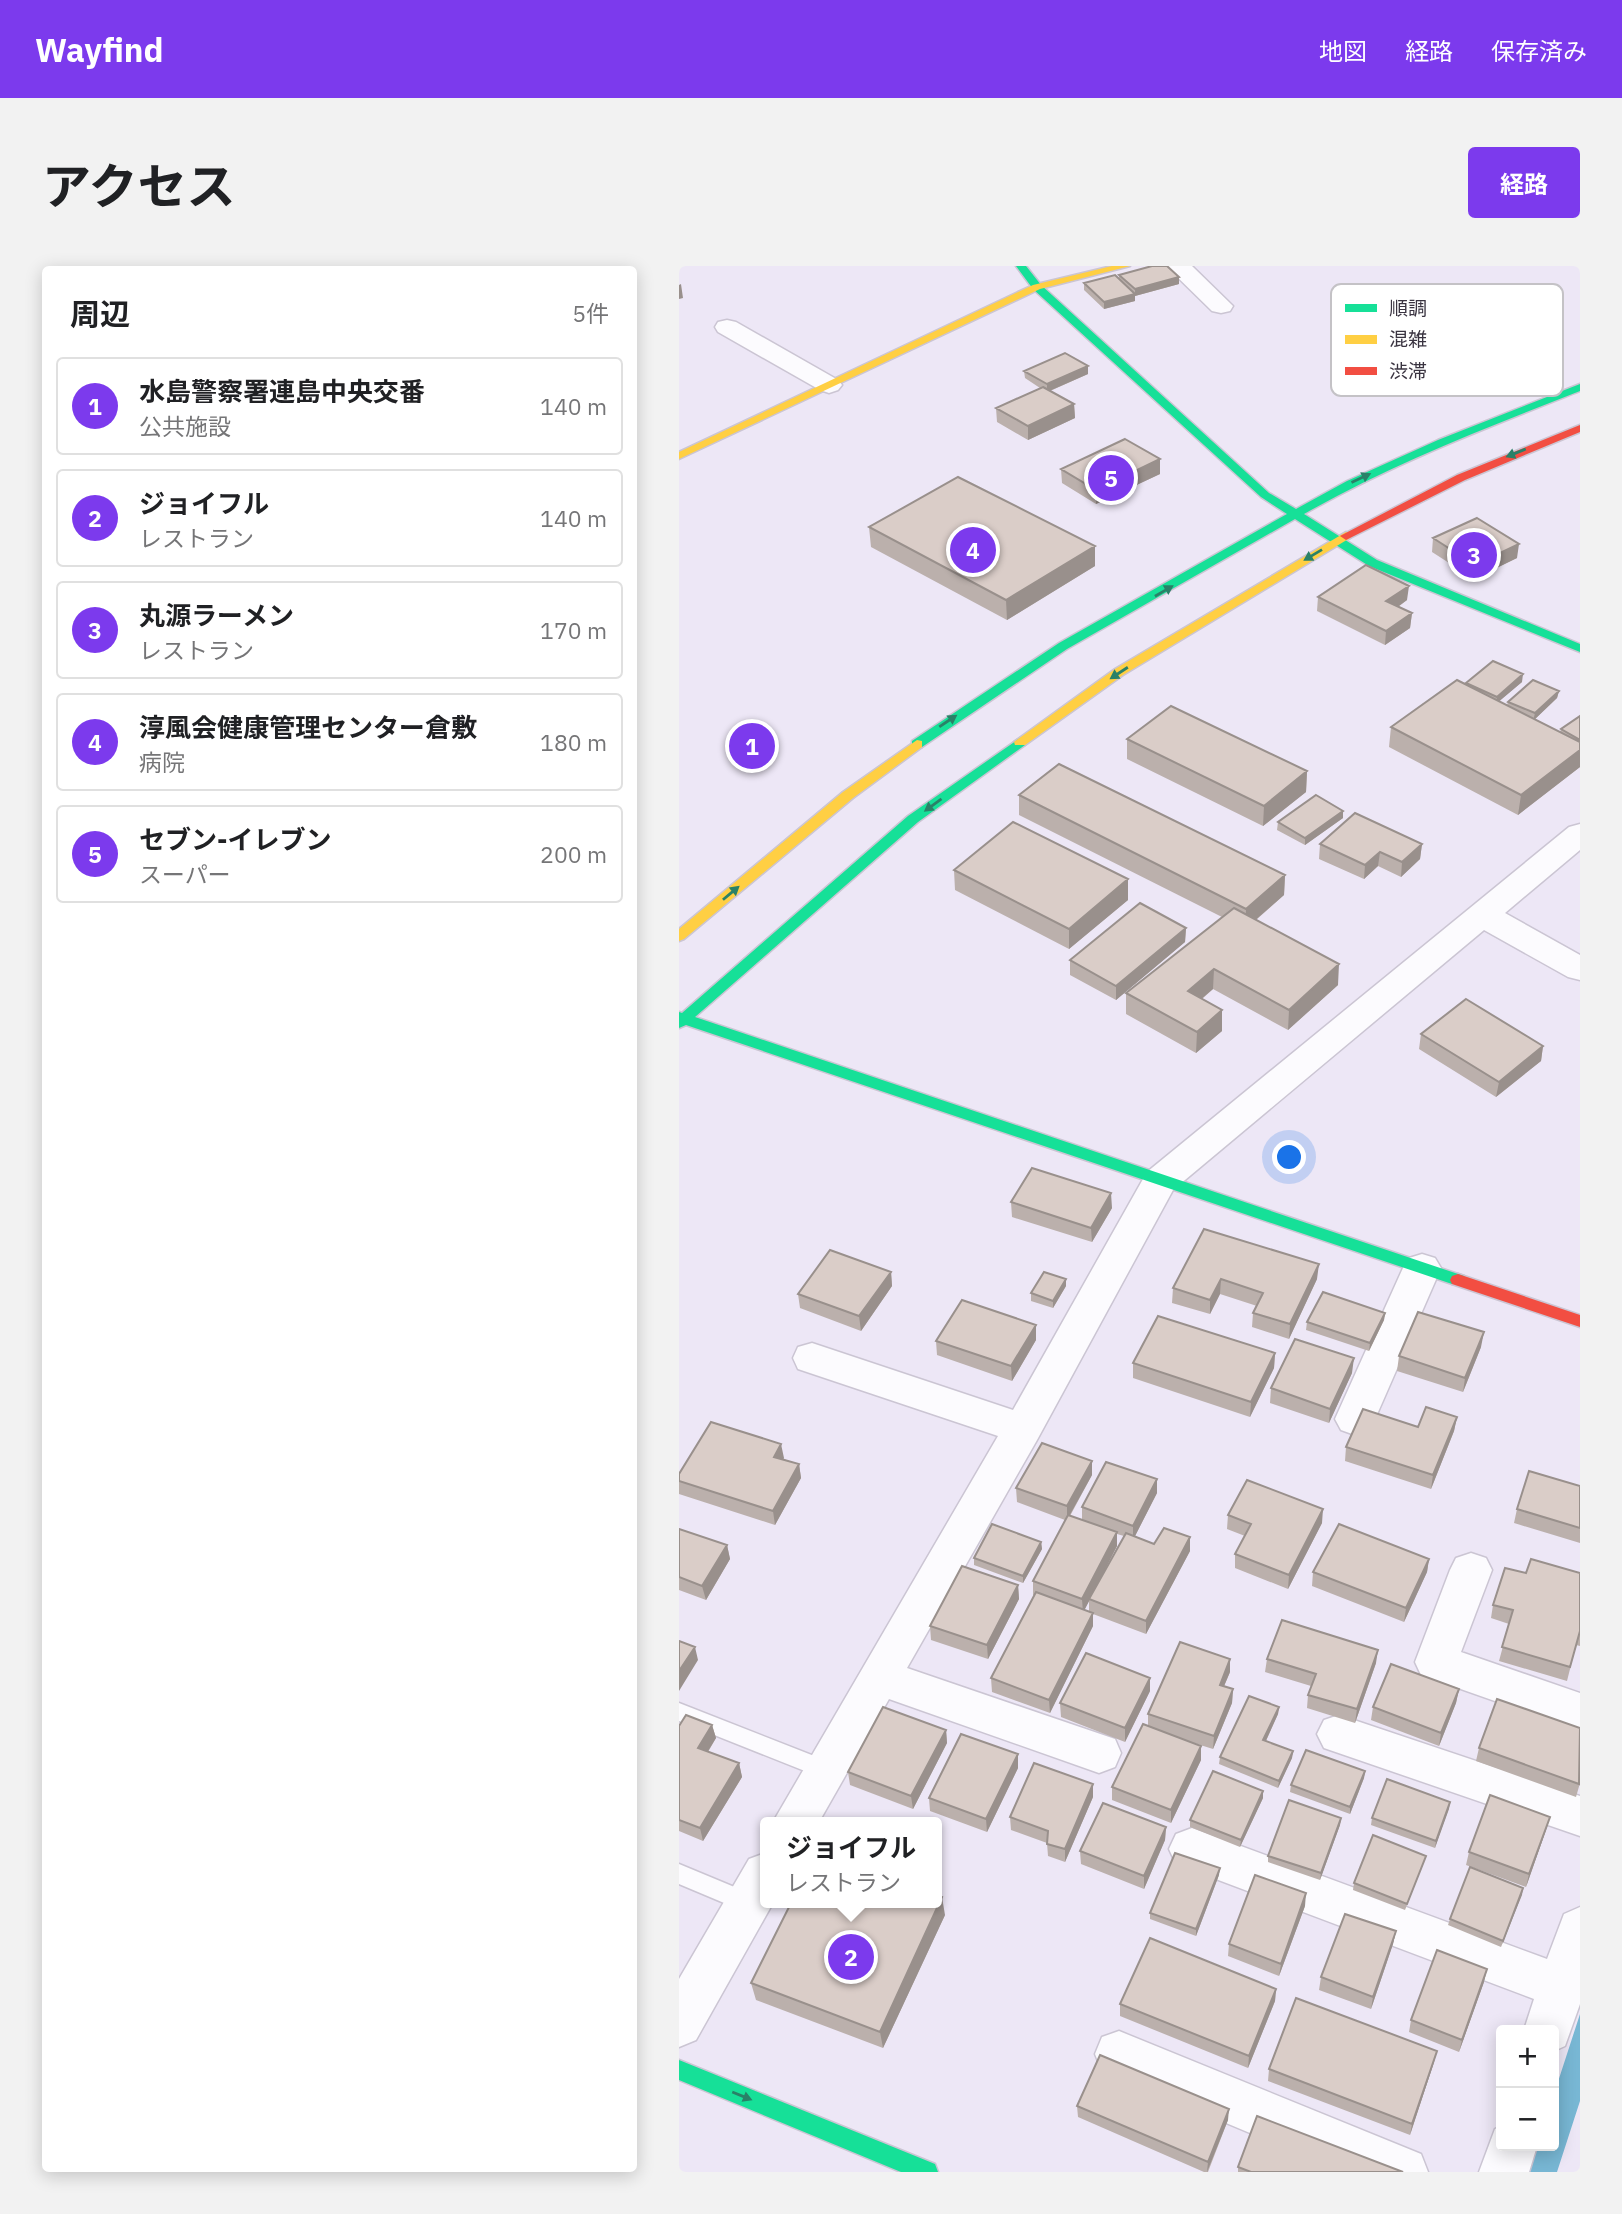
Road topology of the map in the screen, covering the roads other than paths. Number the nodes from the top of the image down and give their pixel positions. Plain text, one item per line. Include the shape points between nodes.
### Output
1 (1021, 266) edge
2 (1125, 266) edge
3 (1178, 266) edge
4 (1037, 287) junction
5 (1221, 306) dead end
6 (727, 327) dead end
7 (829, 385) junction
8 (1580, 387) edge
9 (1563, 394) edge
10 (1558, 396) edge
11 (1580, 428) edge
12 (679, 456) edge
13 (1297, 515) junction
14 (1337, 541) junction
15 (1580, 648) edge
16 (1580, 834) edge
17 (1482, 915) junction
18 (679, 936) edge
19 (1580, 969) edge
20 (681, 1019) edge
21 (1160, 1181) junction
22 (1422, 1268) junction
23 (1580, 1321) edge
24 (812, 1358) dead end
25 (1355, 1419) edge
26 (1024, 1429) junction
27 (1471, 1570) dead end
28 (880, 1677) junction
29 (679, 1712) edge
30 (1580, 1712) edge
31 (1339, 1734) dead end
32 (1099, 1753) dead end
33 (825, 1770) junction
34 (1580, 1816) edge
35 (798, 1817) edge
36 (1192, 1849) dead end
37 (679, 1874) edge
38 (757, 1888) edge
39 (1580, 1928) edge
40 (1562, 1987) junction
41 (679, 2024) edge
42 (1550, 2025) edge
43 (1119, 2054) dead end
44 (679, 2070) edge
45 (1510, 2151) edge
46 (927, 2172) edge
47 (1403, 2172) edge
48 (1503, 2172) edge

1 - 4 street
2 - 4 street
3 - 5 street
4 - 7 street
4 - 13 street via 1265,495
6 - 7 street
7 - 12 street
9 -> 8 street
13 -> 10 street via 1351,483
11 -> 14 street via 1511,454
13 - 14 street
18 -> 13 street via 848,795 945,723 1063,646
14 - 15 street via 1373,563
14 -> 20 street via 1119,672 913,819
16 - 17 street
17 - 19 street
17 - 21 street
20 - 21 street
21 - 22 street
21 - 26 street
22 - 23 street
22 - 25 street
24 - 26 street
26 - 28 street
27 - 30 street via 1436,1662
28 - 32 street
28 - 33 street
29 - 33 lane
31 - 34 street
33 - 35 street
36 - 40 street
37 - 38 lane
38 - 41 street
39 - 40 street
40 - 42 street
43 - 47 street
44 -> 46 street
45 - 48 street

